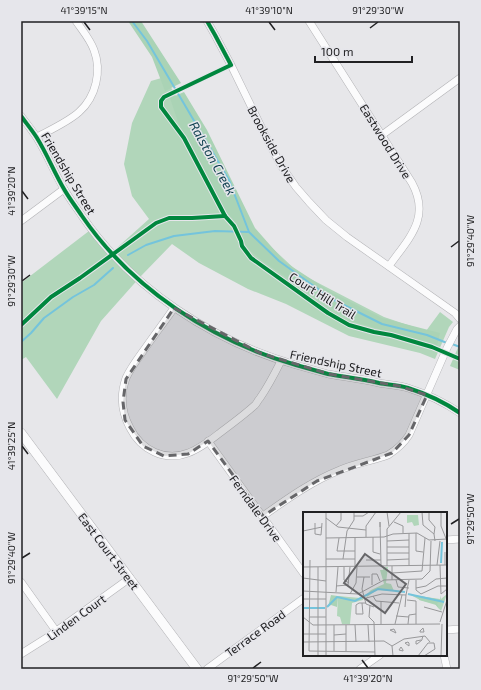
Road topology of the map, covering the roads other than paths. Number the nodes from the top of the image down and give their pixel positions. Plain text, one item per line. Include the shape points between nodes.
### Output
1 (76, 21) edge
2 (207, 21) edge
3 (309, 21) edge
4 (460, 78) edge
5 (21, 116) edge
6 (382, 135) junction
7 (36, 137) junction
8 (64, 189) junction
9 (21, 221) edge
10 (389, 266) junction
11 (174, 308) junction
12 (460, 319) edge
13 (460, 326) edge
14 (281, 361) junction
15 (427, 395) junction
16 (460, 413) edge
17 (21, 433) edge
18 (208, 441) junction
19 (262, 516) junction
20 (460, 539) edge
21 (447, 540) edge
22 (303, 573) edge
23 (130, 578) junction
24 (21, 582) edge
25 (303, 599) edge
26 (460, 629) edge
27 (447, 630) edge
28 (56, 631) junction
29 (21, 654) edge
30 (379, 656) edge
31 (444, 656) edge
32 (198, 669) edge
33 (207, 669) edge
34 (360, 669) edge
35 (447, 669) edge

1 - 7 street via 90,41 97,60 97,80 94,89 84,106 73,117
2 - 10 street, Brookside Drive via 268,141 296,187 333,227
3 - 6 street, Eastwood Drive
4 - 6 street
5 - 7 street, Friendship Street
6 - 10 street, Eastwood Drive via 412,183 420,206 414,231
7 - 8 street, Friendship Street
8 - 9 street
8 - 11 street, Friendship Street via 112,254
10 - 12 street, Brookside Drive
11 - 14 street, Friendship Street via 241,346
11 - 18 street via 132,366 126,379 123,391 125,420 142,446 164,456 188,454
13 - 15 street via 447,348
14 - 15 street, Friendship Street via 329,374 399,386
14 - 18 street via 272,380 255,404 240,419
15 - 16 street, Friendship Street
15 - 19 street via 409,435 392,453 349,466 317,481
17 - 23 street, East Court Street
18 - 19 street, Ferndale Drive
19 - 22 street, Ferndale Drive
20 - 21 street
23 - 28 street, Linden Court
23 - 32 street, East Court Street
24 - 28 street
25 - 33 street, Terrace Road
26 - 27 street
28 - 29 street, Linden Court
30 - 34 street
31 - 35 street

